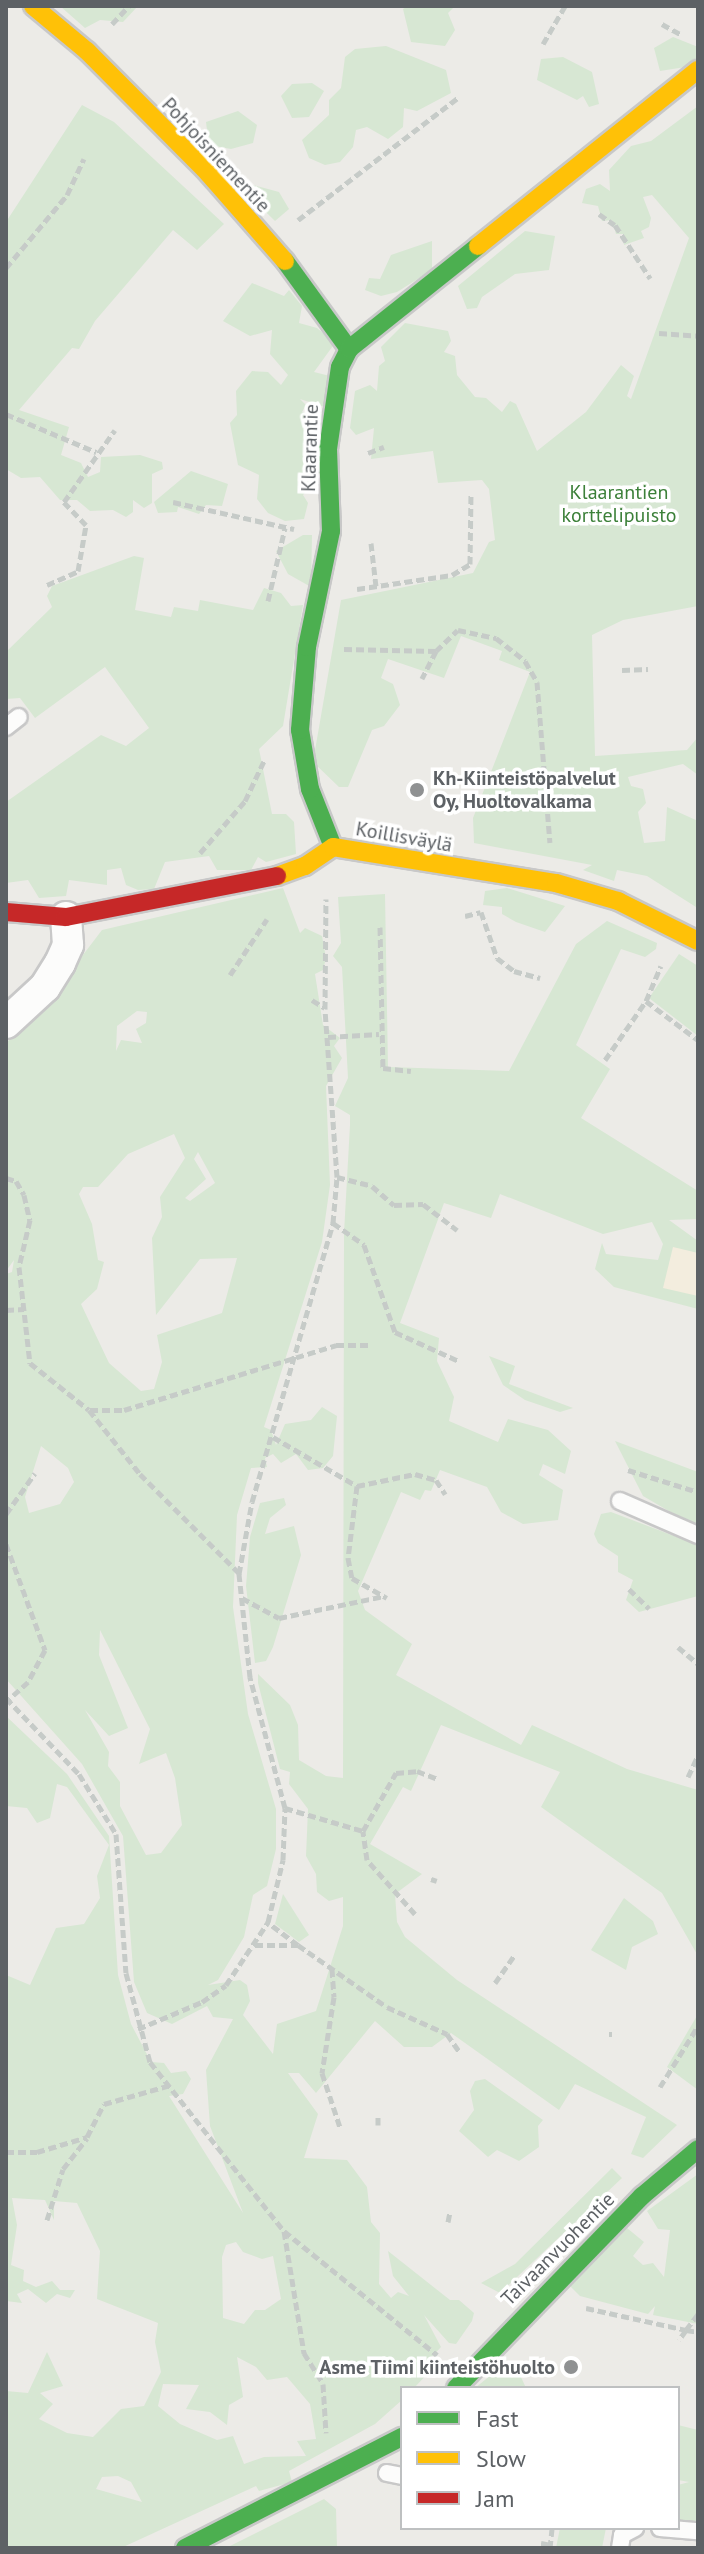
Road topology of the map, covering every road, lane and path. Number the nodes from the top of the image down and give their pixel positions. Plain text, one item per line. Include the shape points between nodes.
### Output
1 (33, 6) edge
2 (565, 6) edge
3 (662, 24) dead end
4 (676, 32) dead end
5 (543, 44) dead end
6 (698, 70) edge
7 (459, 97) dead end
8 (84, 159) dead end
9 (599, 214) dead end
10 (269, 245) junction
11 (6, 268) edge
12 (650, 278) dead end
13 (659, 333) dead end
14 (698, 336) edge
15 (349, 349) junction
16 (6, 414) edge
17 (115, 430) dead end
18 (96, 452) junction
19 (471, 494) dead end
20 (173, 502) dead end
21 (285, 528) junction
22 (331, 531) junction
23 (47, 585) dead end
24 (321, 590) junction
25 (268, 601) dead end
26 (307, 647) junction
27 (436, 651) junction
28 (648, 669) dead end
29 (622, 670) dead end
30 (422, 679) dead end
31 (300, 730) junction
32 (549, 832) dead end
33 (333, 847) junction
34 (167, 900) junction
35 (6, 912) edge
36 (465, 916) dead end
37 (66, 917) junction
38 (380, 927) dead end
39 (678, 929) junction
40 (698, 941) edge
41 (540, 978) dead end
42 (312, 1000) dead end
43 (646, 1001) junction
44 (325, 1009) junction
45 (6, 1023) edge
46 (379, 1034) junction
47 (327, 1037) junction
48 (698, 1040) edge
49 (605, 1060) dead end
50 (411, 1071) dead end
51 (337, 1177) junction
52 (6, 1178) edge
53 (333, 1223) junction
54 (457, 1230) dead end
55 (24, 1309) junction
56 (6, 1310) edge
57 (371, 1345) dead end
58 (296, 1358) junction
59 (459, 1361) dead end
60 (89, 1410) junction
61 (273, 1437) junction
62 (628, 1470) dead end
63 (35, 1473) dead end
64 (357, 1486) junction
65 (698, 1492) edge
66 (445, 1494) dead end
67 (620, 1501) dead end
68 (6, 1514) edge
69 (698, 1535) edge
70 (6, 1544) edge
71 (239, 1574) junction
72 (629, 1589) dead end
73 (241, 1598) junction
74 (649, 1608) dead end
75 (678, 1647) dead end
76 (698, 1664) edge
77 (7, 1699) edge
78 (698, 1756) edge
79 (688, 1777) dead end
80 (438, 1779) dead end
81 (285, 1808) junction
82 (363, 1831) junction
83 (415, 1914) dead end
84 (268, 1922) junction
85 (254, 1945) junction
86 (298, 1945) junction
87 (515, 1954) dead end
88 (332, 1968) junction
89 (495, 1983) dead end
90 (698, 2026) edge
91 (138, 2029) junction
92 (459, 2051) dead end
93 (167, 2086) junction
94 (660, 2087) dead end
95 (378, 2115) dead end
96 (378, 2125) dead end
97 (340, 2127) dead end
98 (87, 2137) junction
99 (698, 2149) edge
100 (6, 2152) edge
101 (450, 2212) dead end
102 (47, 2220) dead end
103 (448, 2222) dead end
104 (284, 2231) junction
105 (550, 2288) junction
106 (698, 2314) edge
107 (686, 2330) junction
108 (698, 2332) edge
109 (679, 2340) dead end
110 (459, 2384) edge
111 (400, 2438) edge
112 (327, 2441) dead end
113 (631, 2530) edge
114 (541, 2543) dead end
115 (551, 2546) edge
116 (185, 2548) edge
117 (620, 2548) edge

1 - 10 street, Pohjoisniementie via 99,63 208,173
2 - 5 path
3 - 4 path
6 - 15 street
7 - 10 path
8 - 11 path via 67,195
9 - 12 path via 615,225
10 - 15 street, Pohjoisniementie
13 - 14 path
15 - 22 street, Klaarantie via 330,409
16 - 18 path
17 - 18 path
18 - 23 path via 64,502 86,525 78,571
19 - 24 path via 470,564 452,575
20 - 21 path
21 - 22 path
21 - 25 path
22 - 24 street, Klaarantie
24 - 26 street, Klaarantie
26 - 27 path
26 - 31 street, Klaarantie
27 - 30 path
27 - 32 path via 458,630 496,638 525,661 537,682
28 - 29 path
31 - 33 street, Klaarantie via 310,789
31 - 34 path via 268,751 245,801 189,864
33 - 34 street, Koillisväylä via 305,866 265,880
33 - 39 street, Koillisväylä via 556,883 618,901
33 - 44 path via 326,899
34 - 37 street, Koillisväylä
35 - 37 street, Koillisväylä
36 - 41 path via 481,912 497,958 514,971
37 - 45 street via 68,945 60,963 45,987
38 - 46 path
39 - 40 street, Koillisväylä
39 - 43 path
42 - 44 path
43 - 48 path
43 - 49 path
44 - 47 path
46 - 47 path
46 - 50 path via 383,1068
47 - 51 path
51 - 53 path
51 - 54 path via 372,1186 394,1205 423,1204
52 - 55 path via 16,1181 24,1195 30,1220 19,1267
53 - 58 path
53 - 59 path via 364,1245 395,1332
55 - 56 path
55 - 60 path via 30,1363
57 - 58 path via 336,1345
58 - 60 path via 220,1383 178,1389 124,1410
58 - 61 path
60 - 71 path via 140,1474
61 - 64 path
61 - 71 path via 252,1502
62 - 65 path
63 - 68 path
64 - 66 path via 415,1474 436,1480
64 - 73 path via 348,1558 352,1578 385,1597 279,1618
67 - 69 lane
70 - 77 path via 45,1650 28,1682
71 - 73 path
72 - 74 path
73 - 81 path via 250,1677
75 - 76 path
77 - 91 path via 79,1774 116,1834 126,1973
78 - 79 path
80 - 82 path via 417,1771 396,1773
81 - 82 path
81 - 84 path via 283,1860
82 - 83 path via 367,1860
84 - 85 path
84 - 86 path
85 - 86 path
85 - 91 path via 215,1994
86 - 88 path
87 - 89 path
88 - 92 path via 387,2007 447,2034
88 - 97 path via 334,1997 322,2073
90 - 94 path
91 - 93 path via 150,2062
93 - 98 path via 104,2104
93 - 104 path
95 - 96 path
98 - 100 path via 37,2152
98 - 102 path via 63,2169
99 - 105 street, Taivaanvuohentie via 642,2196
101 - 103 path
104 - 110 path
104 - 112 path via 304,2353 323,2384
105 - 107 path via 574,2306
105 - 110 street, Taivaanvuohentie
106 - 107 path
107 - 108 path
107 - 109 path
111 - 116 street
113 - 117 lane via 622,2535
114 - 115 path

